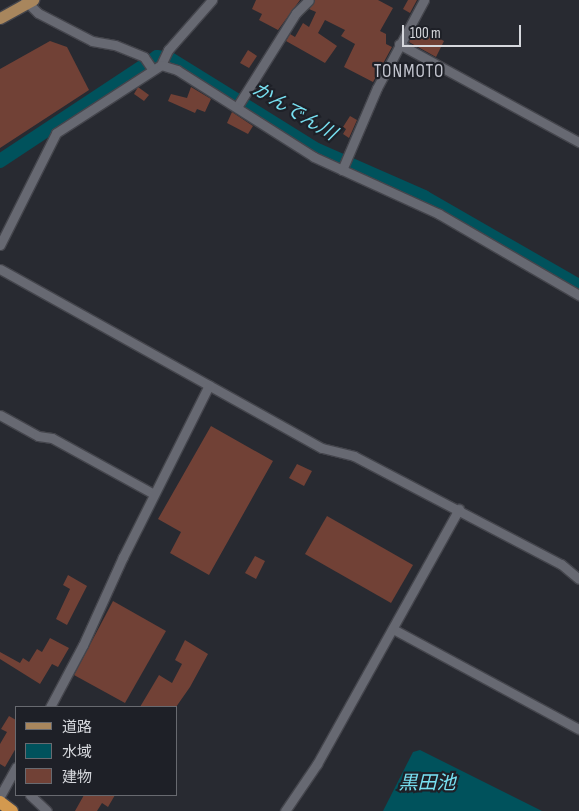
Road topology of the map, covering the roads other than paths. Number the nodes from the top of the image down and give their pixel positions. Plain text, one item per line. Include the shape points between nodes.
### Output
1 (212, 0) edge
2 (309, 0) edge
3 (424, 0) edge
4 (28, 1) edge
5 (0, 18) edge
6 (399, 44) junction
7 (161, 65) junction
8 (152, 70) junction
9 (237, 107) junction
10 (579, 142) edge
11 (342, 170) junction
12 (0, 245) edge
13 (0, 269) edge
14 (579, 294) edge
15 (209, 385) junction
16 (0, 415) edge
17 (154, 494) junction
18 (459, 509) junction
19 (579, 579) edge
20 (393, 629) junction
21 (51, 706) edge
22 (579, 729) edge
23 (12, 783) edge
24 (0, 796) edge
25 (31, 796) edge
26 (0, 802) edge
27 (0, 806) edge
28 (6, 811) edge
29 (12, 811) edge
30 (47, 811) edge
31 (285, 811) edge

1 - 7 street via 168,50
2 - 9 street via 296,13
3 - 6 street
4 - 5 main road
4 - 8 street via 38,13 92,41 115,45 144,57
6 - 10 street
6 - 11 street
7 - 8 street
7 - 9 street via 177,70
8 - 12 street via 56,133
9 - 11 street via 314,157
11 - 14 street via 439,214
13 - 15 street
15 - 17 street
15 - 18 street via 322,448 354,456
16 - 17 street via 38,436 52,438
17 - 21 street
18 - 19 street via 561,564
18 - 20 street
20 - 22 street
20 - 31 street via 317,764
23 - 24 street
25 - 30 street
26 - 29 highway
27 - 28 highway

